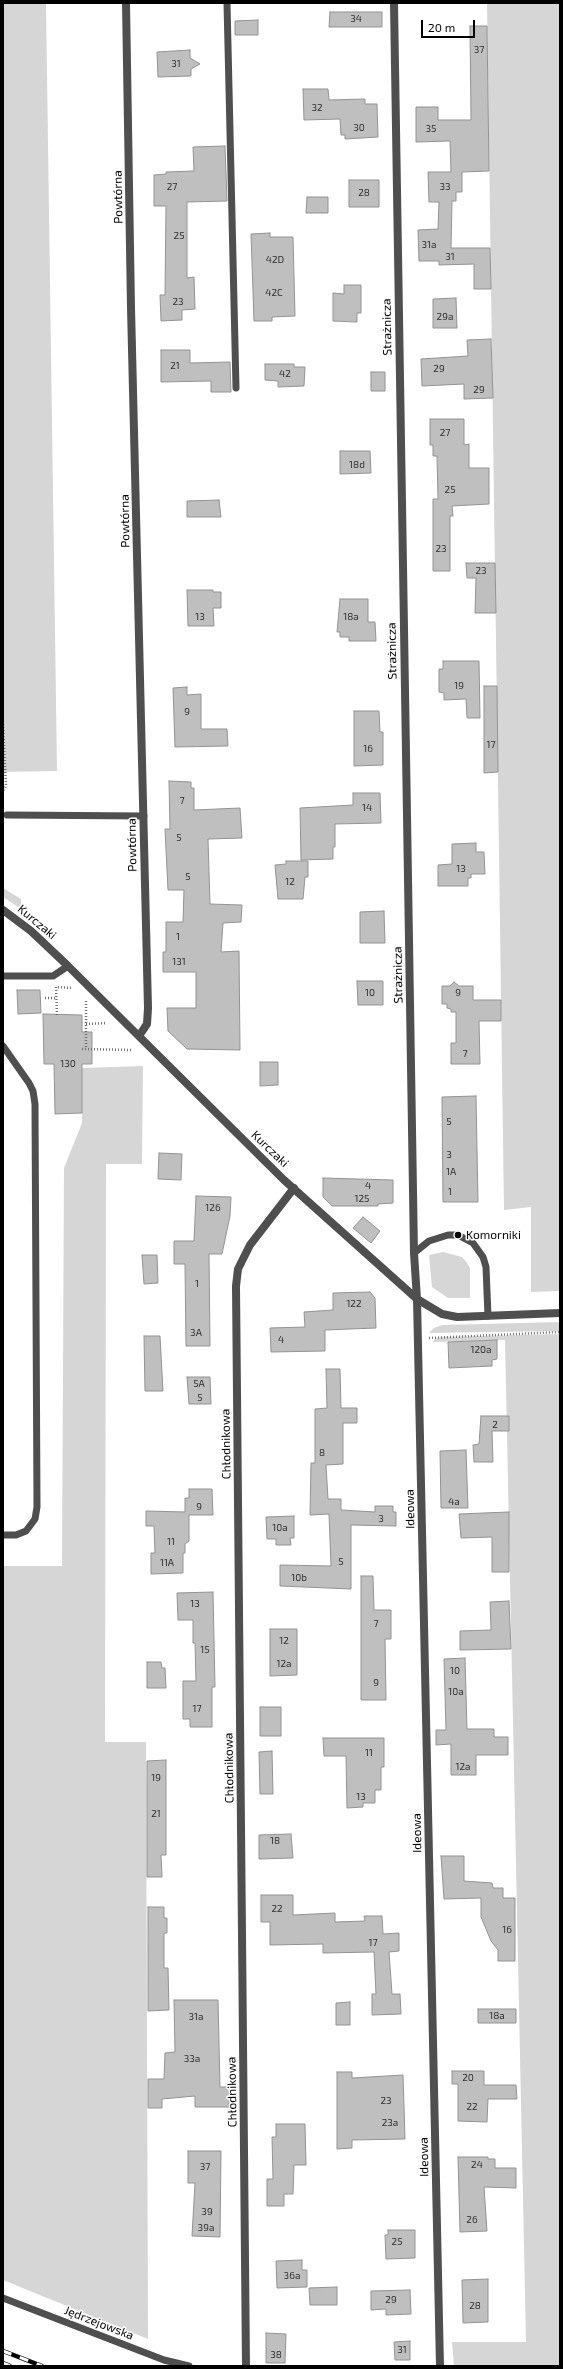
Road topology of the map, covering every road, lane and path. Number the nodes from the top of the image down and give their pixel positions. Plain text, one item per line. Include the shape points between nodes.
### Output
1 (126, 3) edge
2 (227, 3) edge
3 (394, 3) edge
4 (236, 388) dead end
5 (3, 724) edge
6 (3, 791) edge
7 (8, 815) dead end
8 (144, 816) junction
9 (3, 910) edge
10 (68, 966) junction
11 (3, 976) edge
12 (74, 988) dead end
13 (45, 998) dead end
14 (57, 998) junction
15 (86, 998) dead end
16 (57, 1015) dead end
17 (110, 1022) dead end
18 (86, 1024) junction
19 (139, 1036) junction
20 (3, 1046) edge
21 (82, 1049) dead end
22 (86, 1049) junction
23 (136, 1050) dead end
24 (294, 1188) junction
25 (414, 1253) junction
26 (417, 1299) junction
27 (560, 1313) edge
28 (488, 1316) junction
29 (560, 1332) edge
30 (418, 1337) junction
31 (3, 1535) edge
32 (3, 2298) edge
33 (189, 2366) edge
34 (246, 2366) edge
35 (440, 2366) edge

1 - 8 street, Powtórna
2 - 4 lane
3 - 25 street, Strażnicza
5 - 6 path via 6,786
7 - 8 lane
8 - 19 street, Powtórna via 148,1019 145,1029
9 - 10 street, Kurczaki via 31,931
10 - 11 lane via 53,976
10 - 19 street, Kurczaki
12 - 14 path via 56,987
13 - 14 path
14 - 16 path
15 - 18 path
17 - 18 path
18 - 22 path
19 - 24 street, Kurczaki
20 - 31 lane via 29,1083 35,1104 37,1507 35,1519 26,1531
21 - 22 path
22 - 23 path
24 - 26 street, Kurczaki
24 - 34 street, Chłodnikowa via 250,1245 238,1270 236,1286
25 - 26 street, Strażnicza
25 - 28 lane via 429,1241 448,1235 458,1235 473,1243 483,1256 486,1267
26 - 28 street, Kurczaki via 442,1314 457,1317
26 - 30 street, Ideowa
27 - 28 street, Kurczaki
29 - 30 path via 427,1339
30 - 35 street, Ideowa
32 - 33 lane, Jędrzejowska via 164,2360

